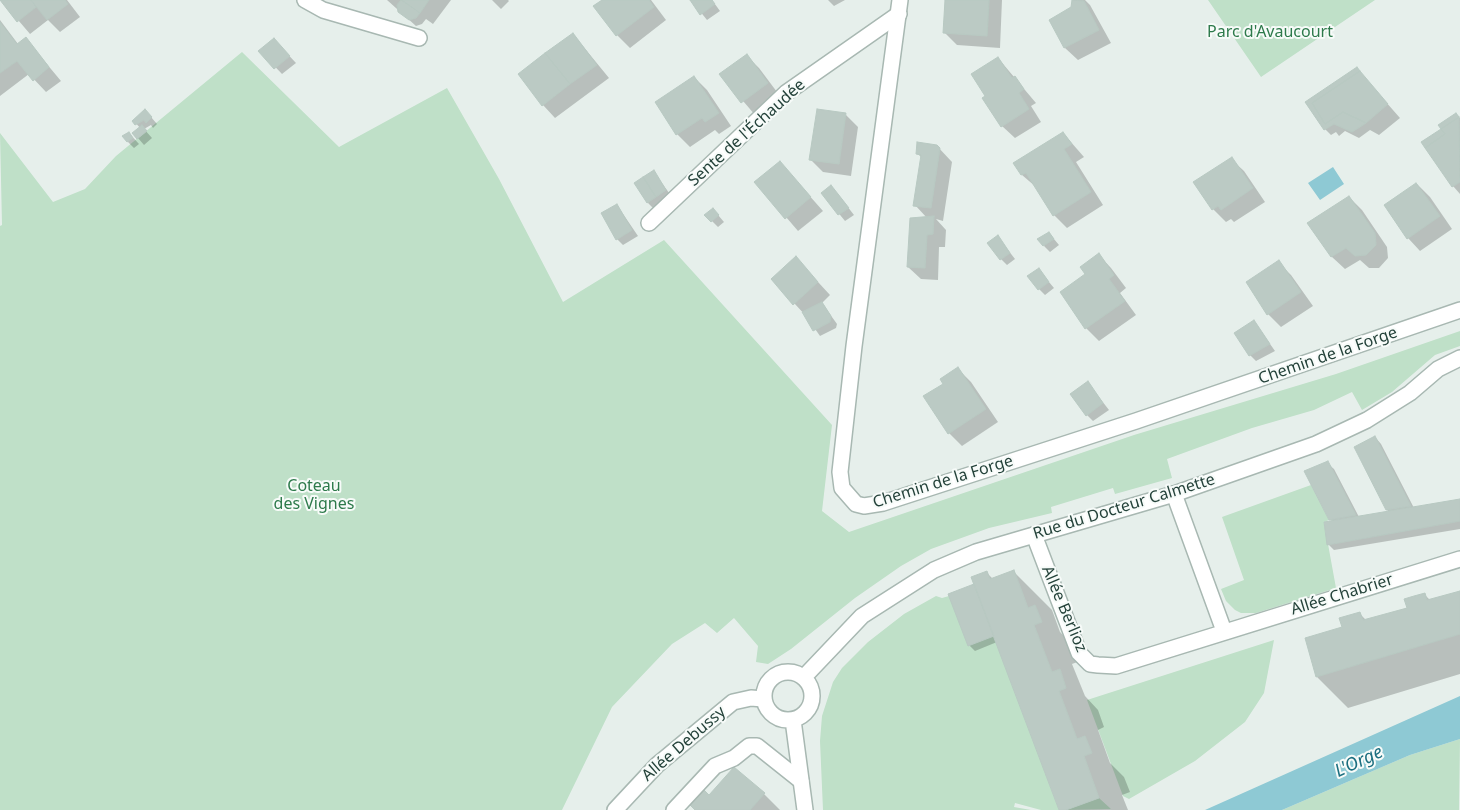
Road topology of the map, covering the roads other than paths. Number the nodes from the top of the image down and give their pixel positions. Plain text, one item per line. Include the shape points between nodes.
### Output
1 (305, 0) edge
2 (899, 7) edge
3 (419, 38) dead end
4 (649, 223) dead end
5 (1460, 310) edge
6 (1460, 358) edge
7 (1174, 494) junction
8 (1034, 535) junction
9 (1460, 559) edge
10 (1224, 631) junction
11 (804, 677) junction
12 (763, 699) junction
13 (793, 720) junction
14 (802, 781) junction
15 (615, 810) edge
16 (674, 810) edge
17 (805, 810) edge

1 - 3 street via 323,10
2 - 4 street, Sente de l'Échaudée via 786,93
2 - 5 street, Chemin de la Forge via 840,472 842,488 856,504 864,506 902,496 1136,421
6 - 7 street, Rue du Docteur Calmette via 1438,369 1410,393 1358,424 1265,463
7 - 8 street, Rue du Docteur Calmette
7 - 10 street
8 - 10 street, Allée Berlioz via 1080,653 1090,664 1116,666
8 - 11 street, Rue du Docteur Calmette via 976,552 913,582 862,616
9 - 10 street, Allée Chabrier
11 - 12 street via 796,673 780,673 767,683
11 - 13 street via 809,683 812,698 806,712
12 - 13 street via 770,714 785,721
12 - 15 street, Allée Debussy via 733,702 657,765
13 - 14 street
14 - 16 street via 757,746 749,746 734,758 715,766
14 - 17 street

